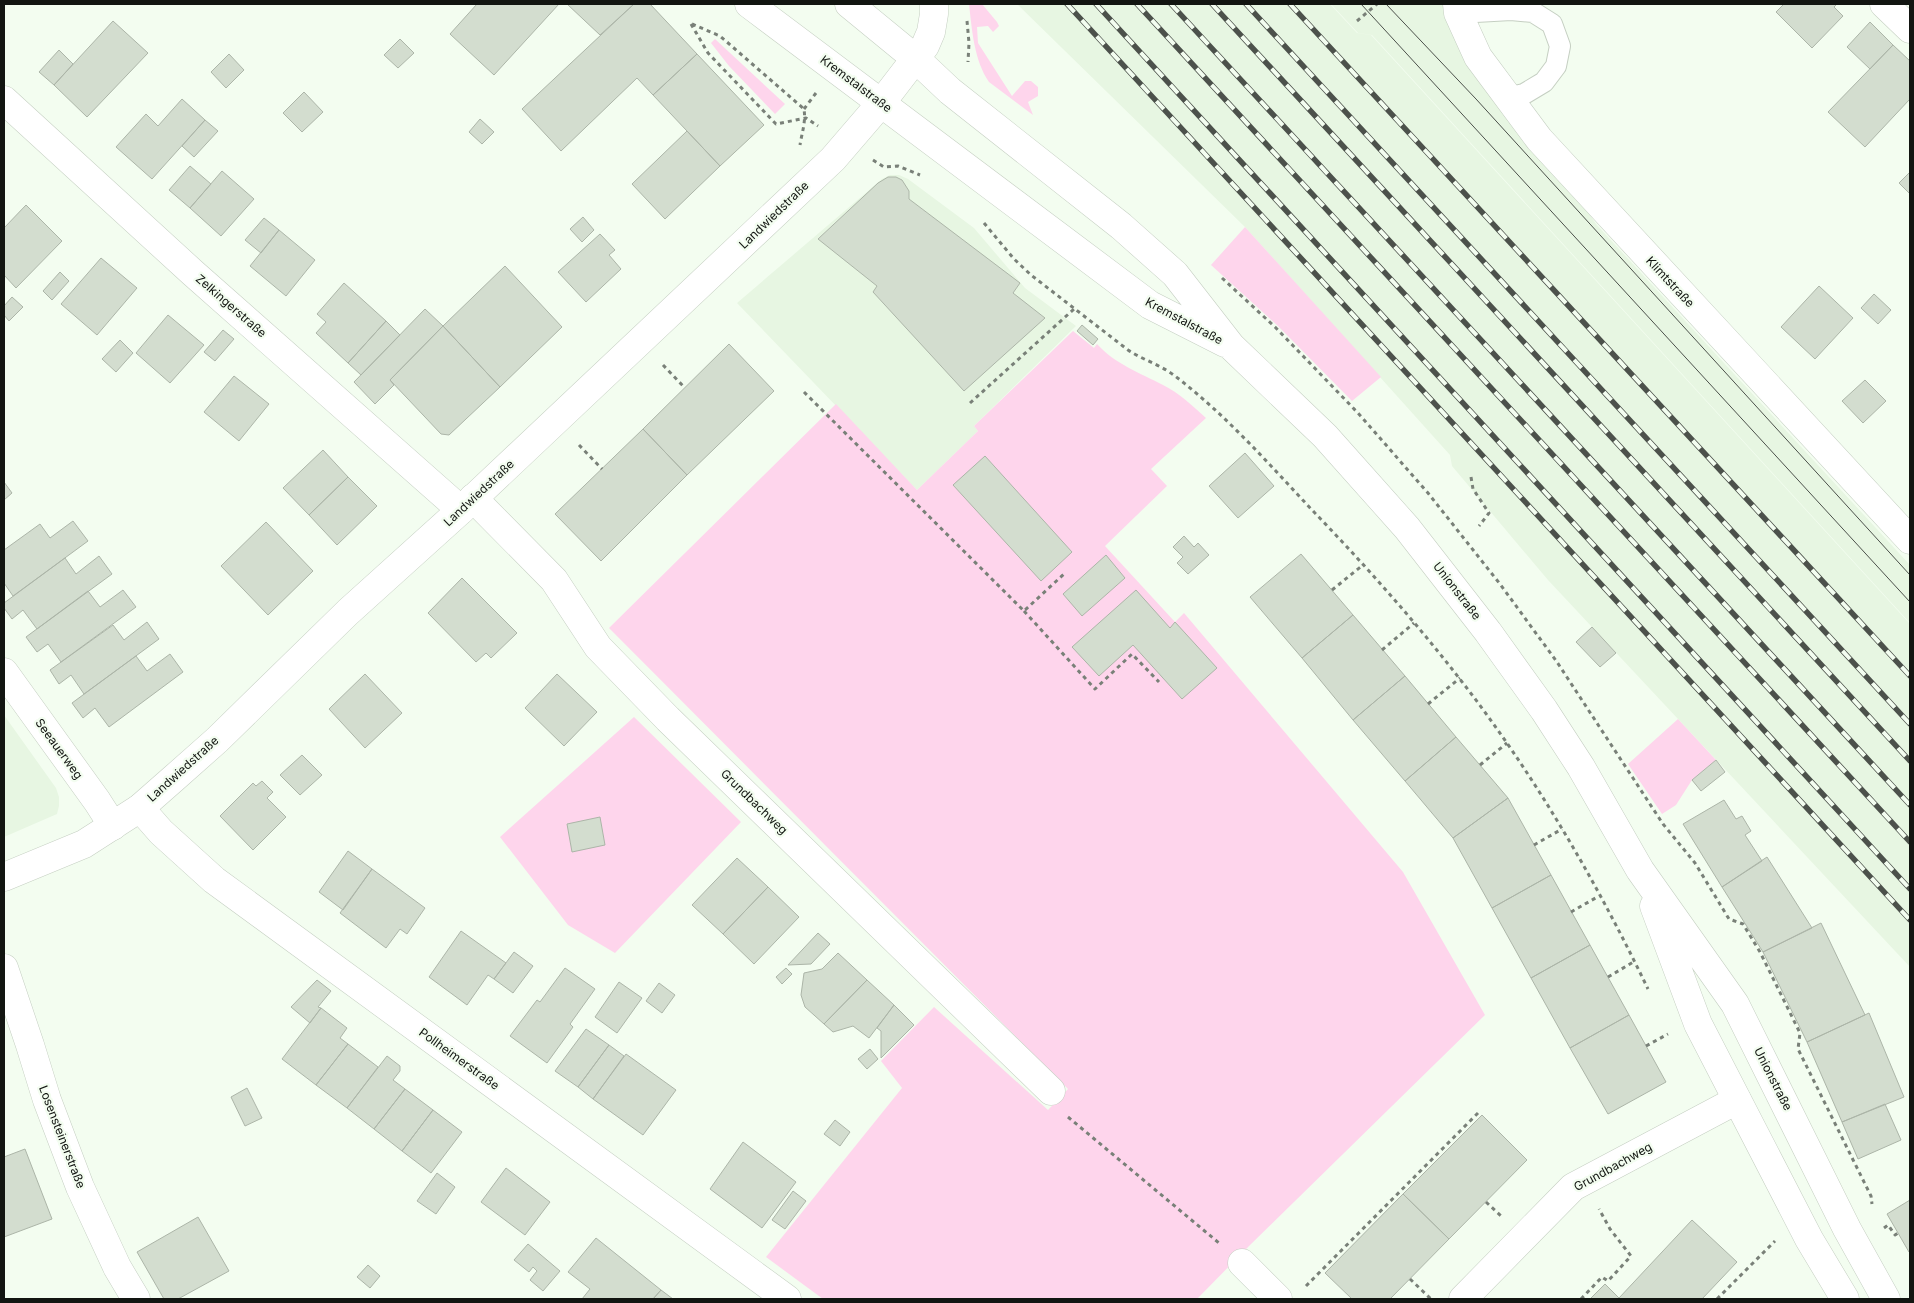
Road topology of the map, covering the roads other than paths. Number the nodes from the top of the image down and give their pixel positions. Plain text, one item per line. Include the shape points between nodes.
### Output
1 (749, 4) edge
2 (849, 4) edge
3 (934, 4) edge
4 (1884, 4) edge
5 (1458, 8) edge
6 (1910, 29) edge
7 (916, 59) junction
8 (1508, 98) junction
9 (4, 100) edge
10 (882, 102) junction
11 (1231, 346) junction
12 (467, 504) junction
13 (1910, 540) edge
14 (4, 672) edge
15 (140, 808) junction
16 (114, 826) junction
17 (1640, 870) junction
18 (4, 877) edge
19 (4, 968) edge
20 (1051, 1091) road end
21 (1737, 1100) junction
22 (1242, 1263) road end
23 (1290, 1295) edge
24 (136, 1299) edge
25 (787, 1299) edge
26 (1463, 1299) edge
27 (1845, 1299) edge
28 (1886, 1299) edge

1 - 10 street, Kremstalstraße
2 - 7 street, Kremstalstraße
3 - 7 street, Landwiedstraße via 931,32
4 - 6 street
5 - 8 street, Klimtstraße via 1478,57
5 - 8 lane via 1533,12 1552,24 1560,46 1556,66 1544,82 1524,94
7 - 10 street, Landwiedstraße
7 - 11 street, Kremstalstraße via 950,91 1121,226 1175,274
8 - 13 street, Klimtstraße via 1539,139
9 - 12 street, Zelkingerstraße via 193,273
10 - 11 street, Kremstalstraße via 1150,306
10 - 12 street, Landwiedstraße via 834,159
11 - 17 street, Unionstraße via 1325,436 1408,528 1544,710
12 - 15 street, Landwiedstraße via 348,612 217,740
12 - 20 street, Grundbachweg via 554,580 598,647 668,718
14 - 16 street, Seeauerweg
15 - 16 street, Landwiedstraße
15 - 25 street, Pollheimerstraße via 161,832 214,880
16 - 18 street, Landwiedstraße via 84,844
17 - 21 street, Unionstraße via 1698,1024
17 - 28 street, Unionstraße via 1735,1004 1847,1229
19 - 24 street, Losensteinerstraße via 47,1100 80,1187 117,1267
21 - 26 street, Grundbachweg via 1573,1187
21 - 27 street, Unionstraße via 1809,1239
22 - 23 street

